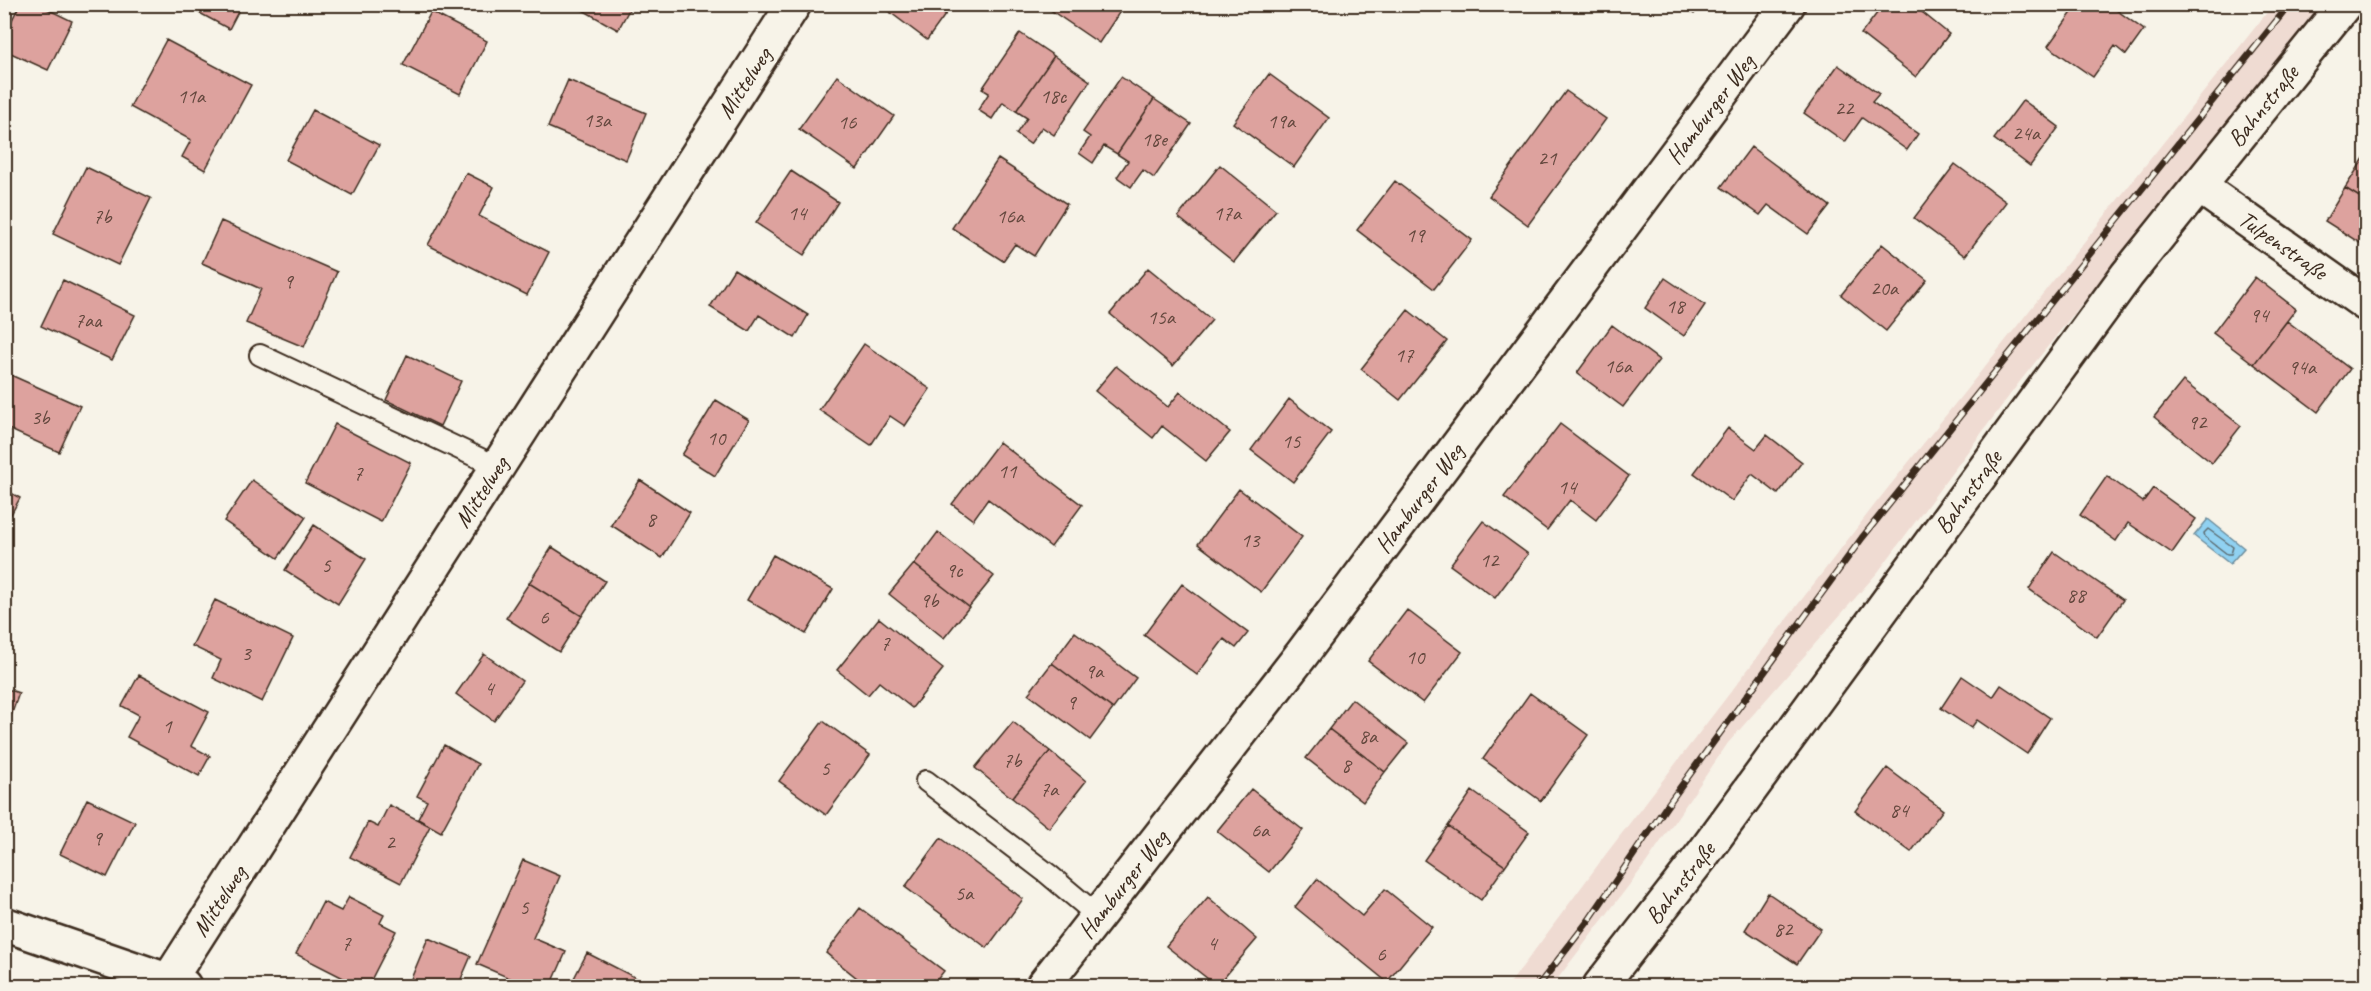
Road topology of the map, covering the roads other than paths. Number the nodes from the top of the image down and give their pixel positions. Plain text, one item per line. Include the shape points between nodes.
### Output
1 (794, 4) edge
2 (1788, 4) edge
3 (2345, 4) edge
4 (2199, 186) junction
5 (2367, 304) edge
6 (260, 356) dead end
7 (498, 466) junction
8 (926, 781) dead end
9 (1098, 916) junction
10 (4, 924) edge
11 (176, 983) edge
12 (1043, 987) edge
13 (1600, 987) edge

1 - 7 street, Mittelweg
2 - 9 street, Hamburger Weg via 1302,654
3 - 4 street, Bahnstraße
4 - 5 street, Tulpenstraße
4 - 13 street, Bahnstraße via 2127,275 1703,854
6 - 7 lane
7 - 11 street, Mittelweg
8 - 9 lane
9 - 12 street, Hamburger Weg
10 - 11 street

